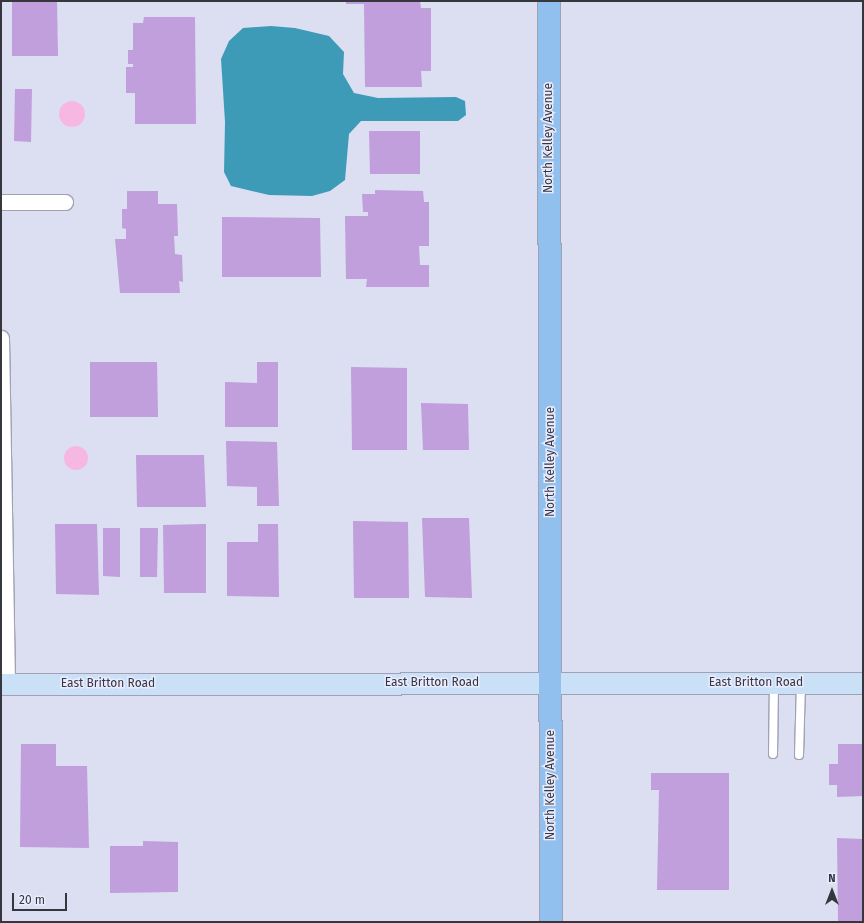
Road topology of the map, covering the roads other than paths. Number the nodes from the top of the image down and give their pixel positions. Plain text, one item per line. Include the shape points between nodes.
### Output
1 (549, 1) edge
2 (1, 202) edge
3 (65, 202) dead end
4 (1, 338) edge
5 (551, 683) junction
6 (774, 683) junction
7 (801, 683) junction
8 (863, 683) edge
9 (4, 684) edge
10 (773, 754) dead end
11 (799, 754) dead end
12 (551, 922) edge

1 - 5 main road, North Kelley Avenue
2 - 3 street
4 - 9 street
5 - 6 main road, East Britton Road
5 - 9 main road, East Britton Road
5 - 12 main road, North Kelley Avenue
6 - 7 main road, East Britton Road
6 - 10 lane
7 - 8 main road, East Britton Road
7 - 11 lane

